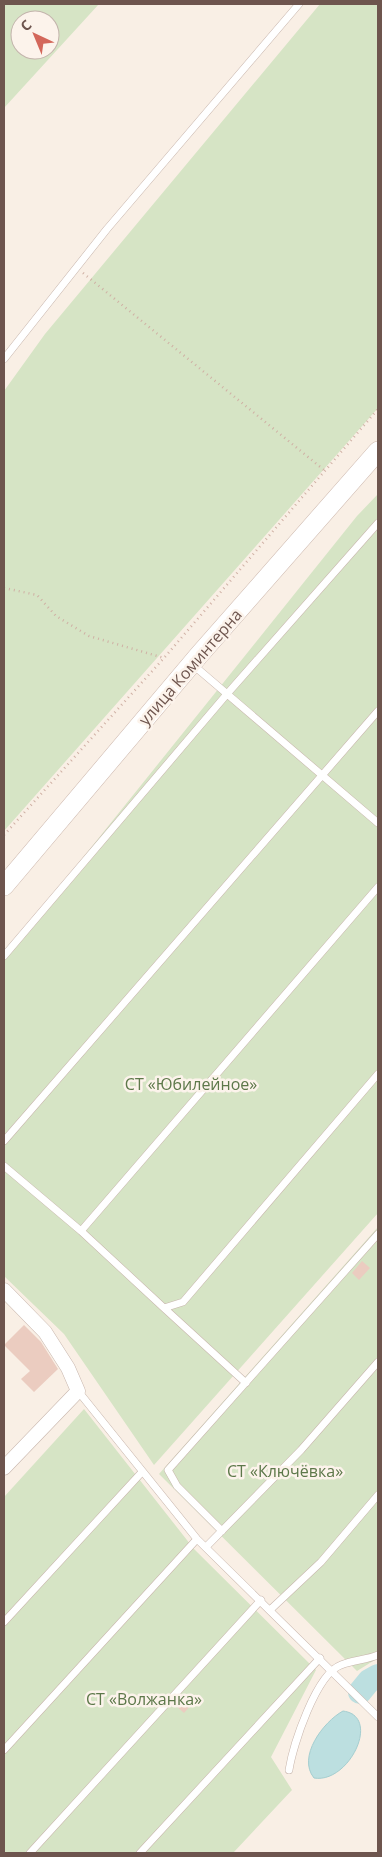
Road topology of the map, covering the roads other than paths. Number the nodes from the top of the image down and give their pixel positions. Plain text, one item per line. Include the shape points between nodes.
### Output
1 (299, 4) edge
2 (4, 359) edge
3 (378, 452) edge
4 (378, 523) edge
5 (192, 664) junction
6 (227, 694) junction
7 (378, 711) edge
8 (322, 775) junction
9 (378, 823) edge
10 (4, 886) edge
11 (378, 888) edge
12 (4, 956) edge
13 (378, 1074) edge
14 (4, 1141) edge
15 (4, 1166) edge
16 (81, 1231) junction
17 (378, 1234) edge
18 (4, 1290) edge
19 (164, 1308) junction
20 (378, 1362) edge
21 (246, 1383) junction
22 (78, 1391) junction
23 (4, 1468) edge
24 (142, 1472) junction
25 (378, 1496) edge
26 (222, 1531) junction
27 (198, 1539) junction
28 (206, 1548) junction
29 (261, 1600) junction
30 (270, 1610) junction
31 (4, 1622) edge
32 (378, 1655) edge
33 (320, 1658) junction
34 (332, 1671) junction
35 (378, 1717) edge
36 (4, 1750) edge
37 (289, 1770) dead end
38 (30, 1853) edge
39 (140, 1853) edge

1 - 2 lane via 76,268
3 - 5 street, улица Коминтерна
4 - 6 lane
5 - 6 lane
5 - 10 street, улица Коминтерна
6 - 8 lane
6 - 12 lane
7 - 8 lane
8 - 9 lane
8 - 14 lane
11 - 16 lane
13 - 19 lane via 183,1302
15 - 16 lane
16 - 19 lane
17 - 21 lane
18 - 22 street via 45,1332
19 - 21 lane
20 - 26 lane via 301,1450
21 - 26 lane via 168,1470 177,1486
22 - 23 street
22 - 24 lane
24 - 27 lane
24 - 31 lane
25 - 30 lane via 321,1562
26 - 28 lane
27 - 28 lane
27 - 36 lane
28 - 29 lane
29 - 30 lane
29 - 38 lane
30 - 33 lane
32 - 34 lane via 340,1665
33 - 34 lane
33 - 39 lane
34 - 35 lane
34 - 37 lane via 304,1719 291,1754

